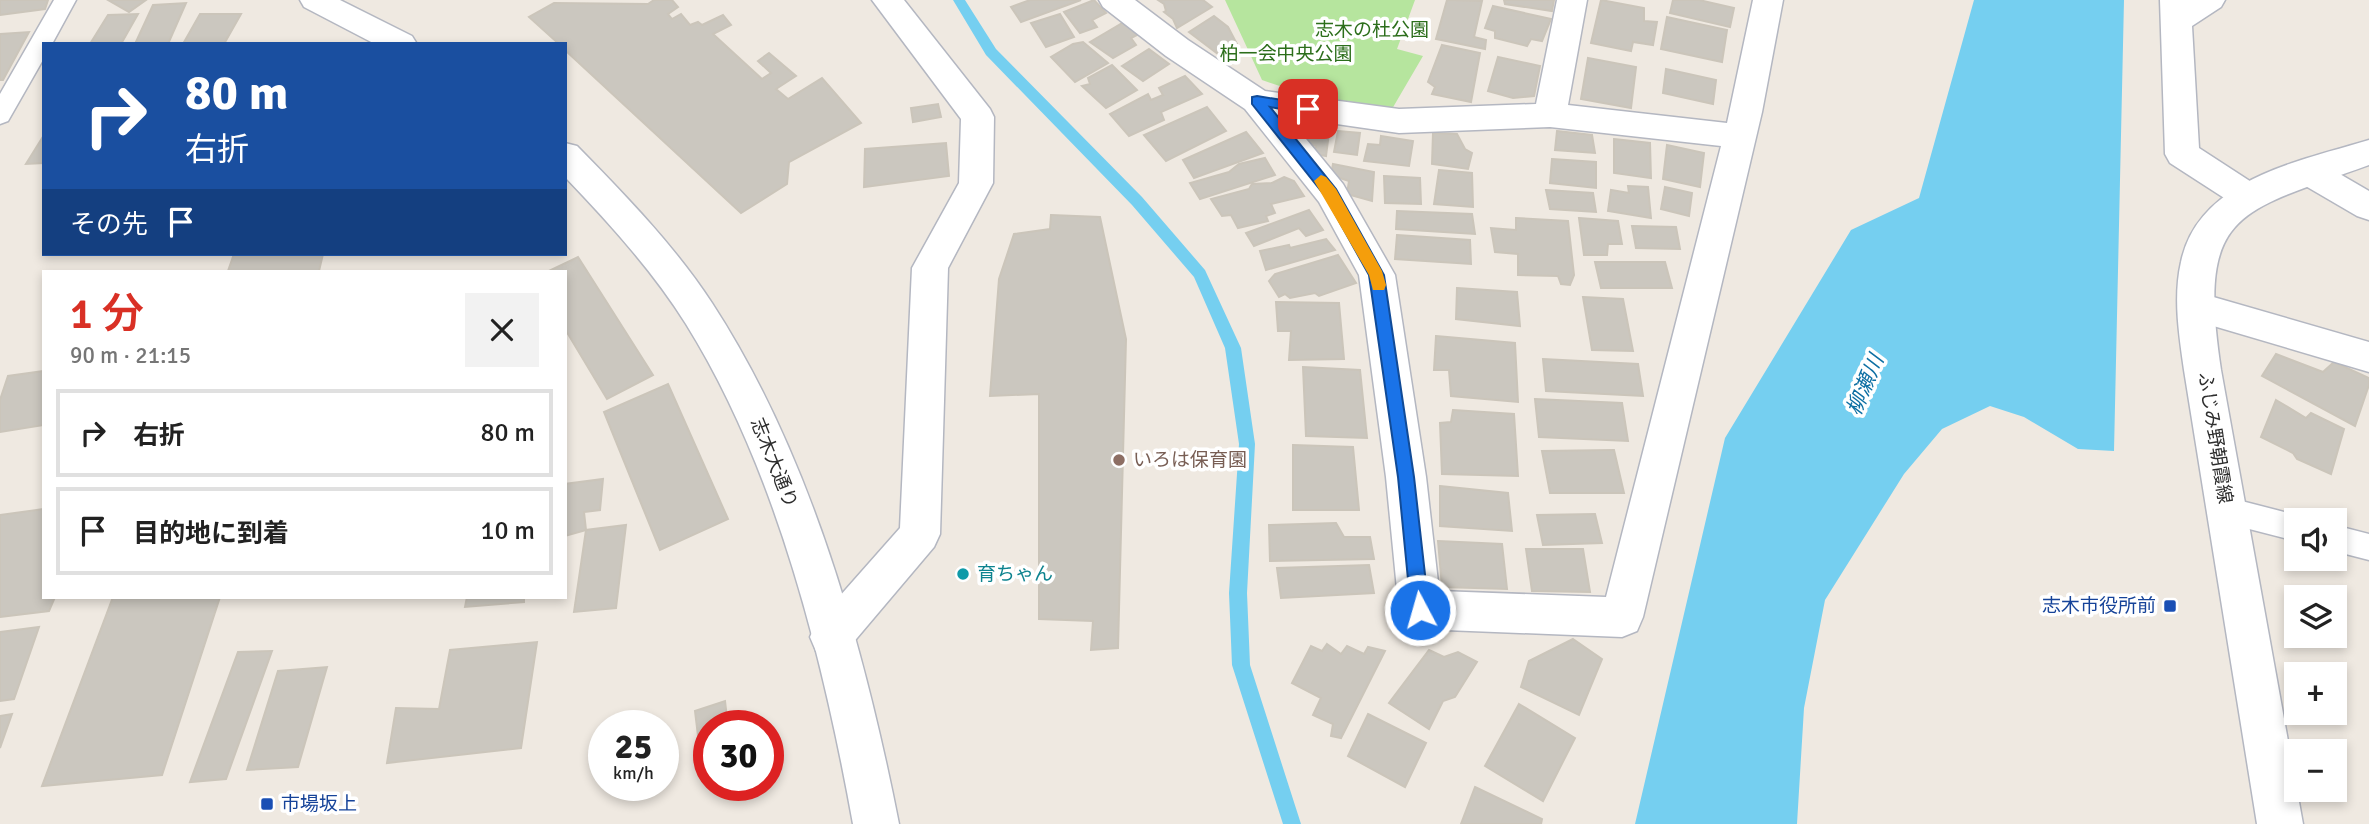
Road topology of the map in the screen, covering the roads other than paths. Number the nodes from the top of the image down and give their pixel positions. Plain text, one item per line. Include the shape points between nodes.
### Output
1 (65, 0) edge
2 (315, 0) edge
3 (887, 0) edge
4 (1114, 0) edge
5 (1572, 0) edge
6 (1768, 0) edge
7 (2210, 0) edge
8 (2177, 10) edge
9 (397, 42) edge
10 (1257, 101) junction
11 (0, 115) edge
12 (1550, 115) junction
13 (1739, 135) junction
14 (2369, 152) edge
15 (567, 157) edge
16 (2309, 172) junction
17 (2247, 196) junction
18 (2369, 207) edge
19 (2196, 307) junction
20 (2369, 357) edge
21 (2226, 510) junction
22 (2284, 525) edge
23 (2347, 541) edge
24 (2369, 547) edge
25 (831, 636) junction
26 (876, 824) edge
27 (2280, 824) edge

1 - 11 lane
2 - 9 street
3 - 25 street via 978,117 976,183 930,268 920,534
4 - 10 street
5 - 12 street
6 - 13 street
7 - 8 street
8 - 17 street via 2182,154
10 - 12 street via 1399,121
10 - 13 street via 1331,193 1377,275 1420,610 1622,617
12 - 13 street
14 - 16 street, ふじみ野朝霞線
15 - 25 street, 志木大通り via 631,223 698,313 751,407 798,522
16 - 17 street, ふじみ野朝霞線
16 - 18 street
17 - 19 street, ふじみ野朝霞線 via 2228,209 2210,232 2199,258
19 - 20 street
19 - 21 street, ふじみ野朝霞線
21 - 22 lane
21 - 27 street, ふじみ野朝霞線
23 - 24 lane
25 - 26 street, 志木大通り via 863,753

